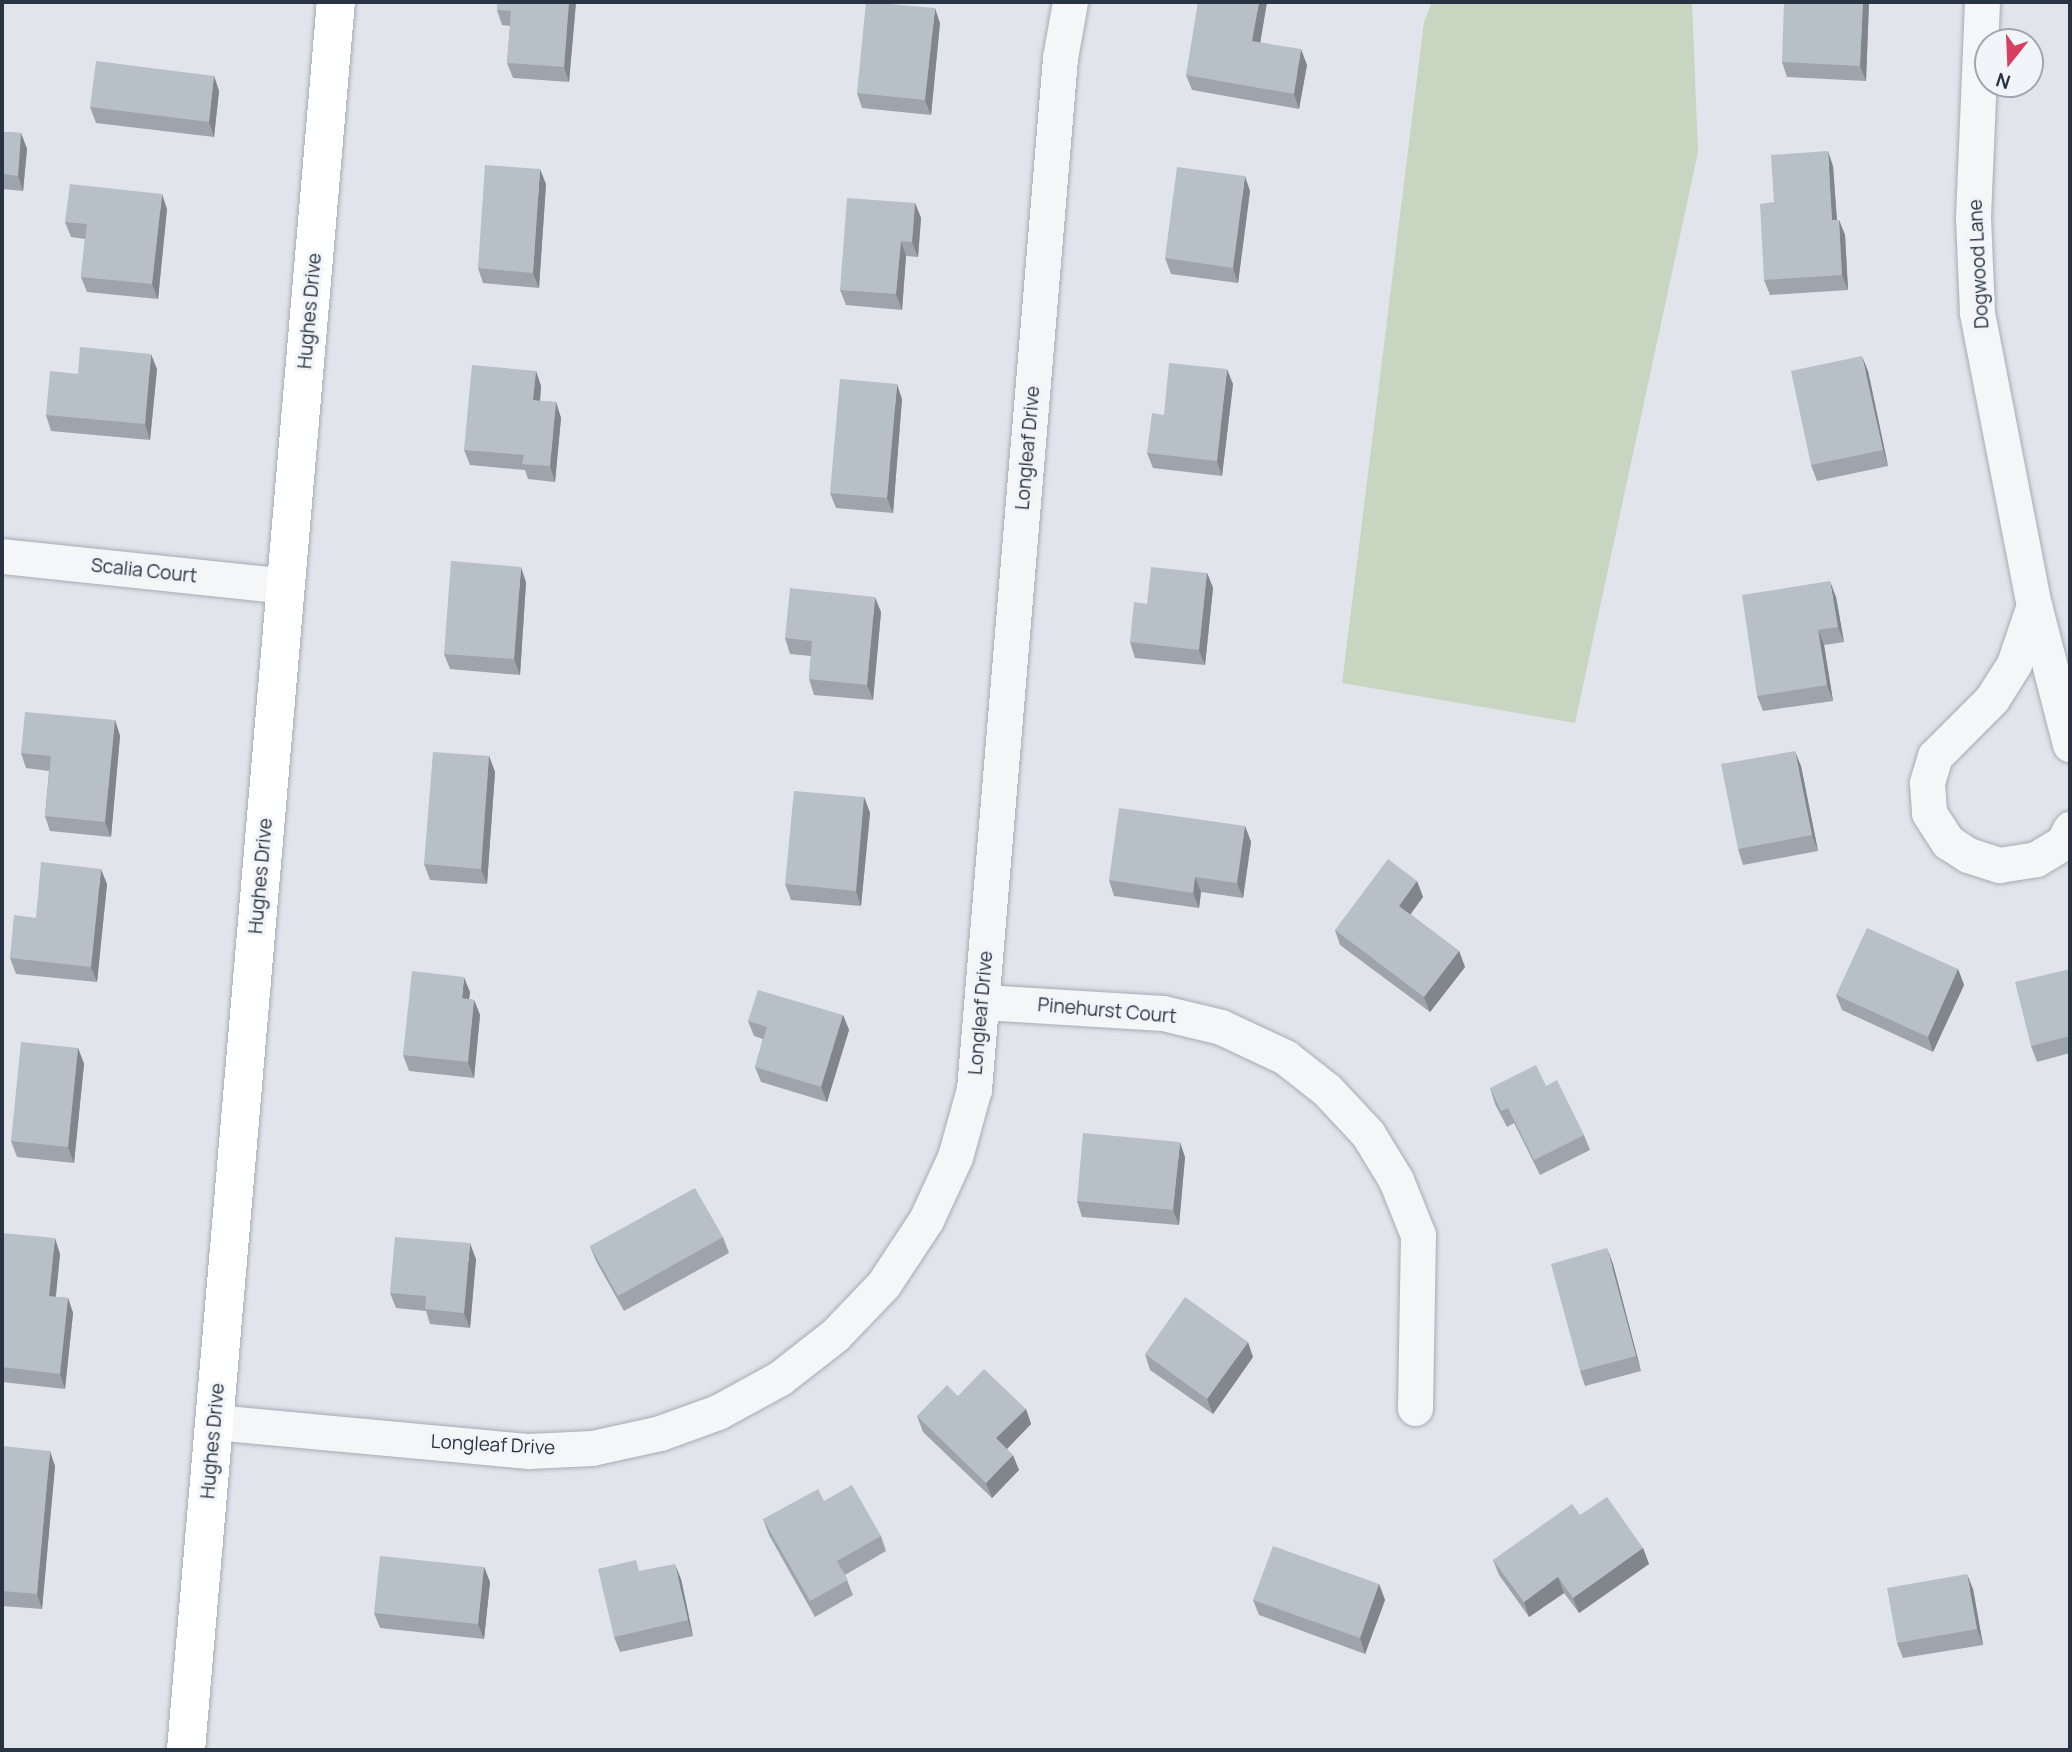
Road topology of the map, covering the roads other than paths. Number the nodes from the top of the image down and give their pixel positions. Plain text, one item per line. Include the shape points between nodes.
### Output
1 (336, 2) edge
2 (1070, 2) edge
3 (1982, 2) edge
4 (2, 556) edge
5 (286, 586) junction
6 (2034, 605) junction
7 (2070, 744) edge
8 (2070, 830) edge
9 (983, 1002) junction
10 (1415, 1408) dead end
11 (214, 1422) junction
12 (186, 1750) edge

1 - 5 street, Hughes Drive
2 - 9 street, Longleaf Drive via 1060,58
3 - 6 street, Dogwood Lane via 1973,217 1977,313
4 - 5 street, Scalia Court
5 - 11 street, Hughes Drive
6 - 7 street, Dogwood Lane
6 - 8 street, Dogwood Lane via 2014,664 1992,699 1935,756 1927,783 1929,813 1948,842 1968,855 1999,864 2036,859 2063,843
9 - 10 street, Pinehurst Court via 1163,1013 1221,1027 1284,1057 1328,1090 1368,1134 1396,1180 1418,1235
9 - 11 street, Longleaf Drive via 974,1089 955,1157 926,1220 883,1285 835,1335 780,1378 718,1412 672,1429 592,1448 530,1451
11 - 12 street, Hughes Drive

